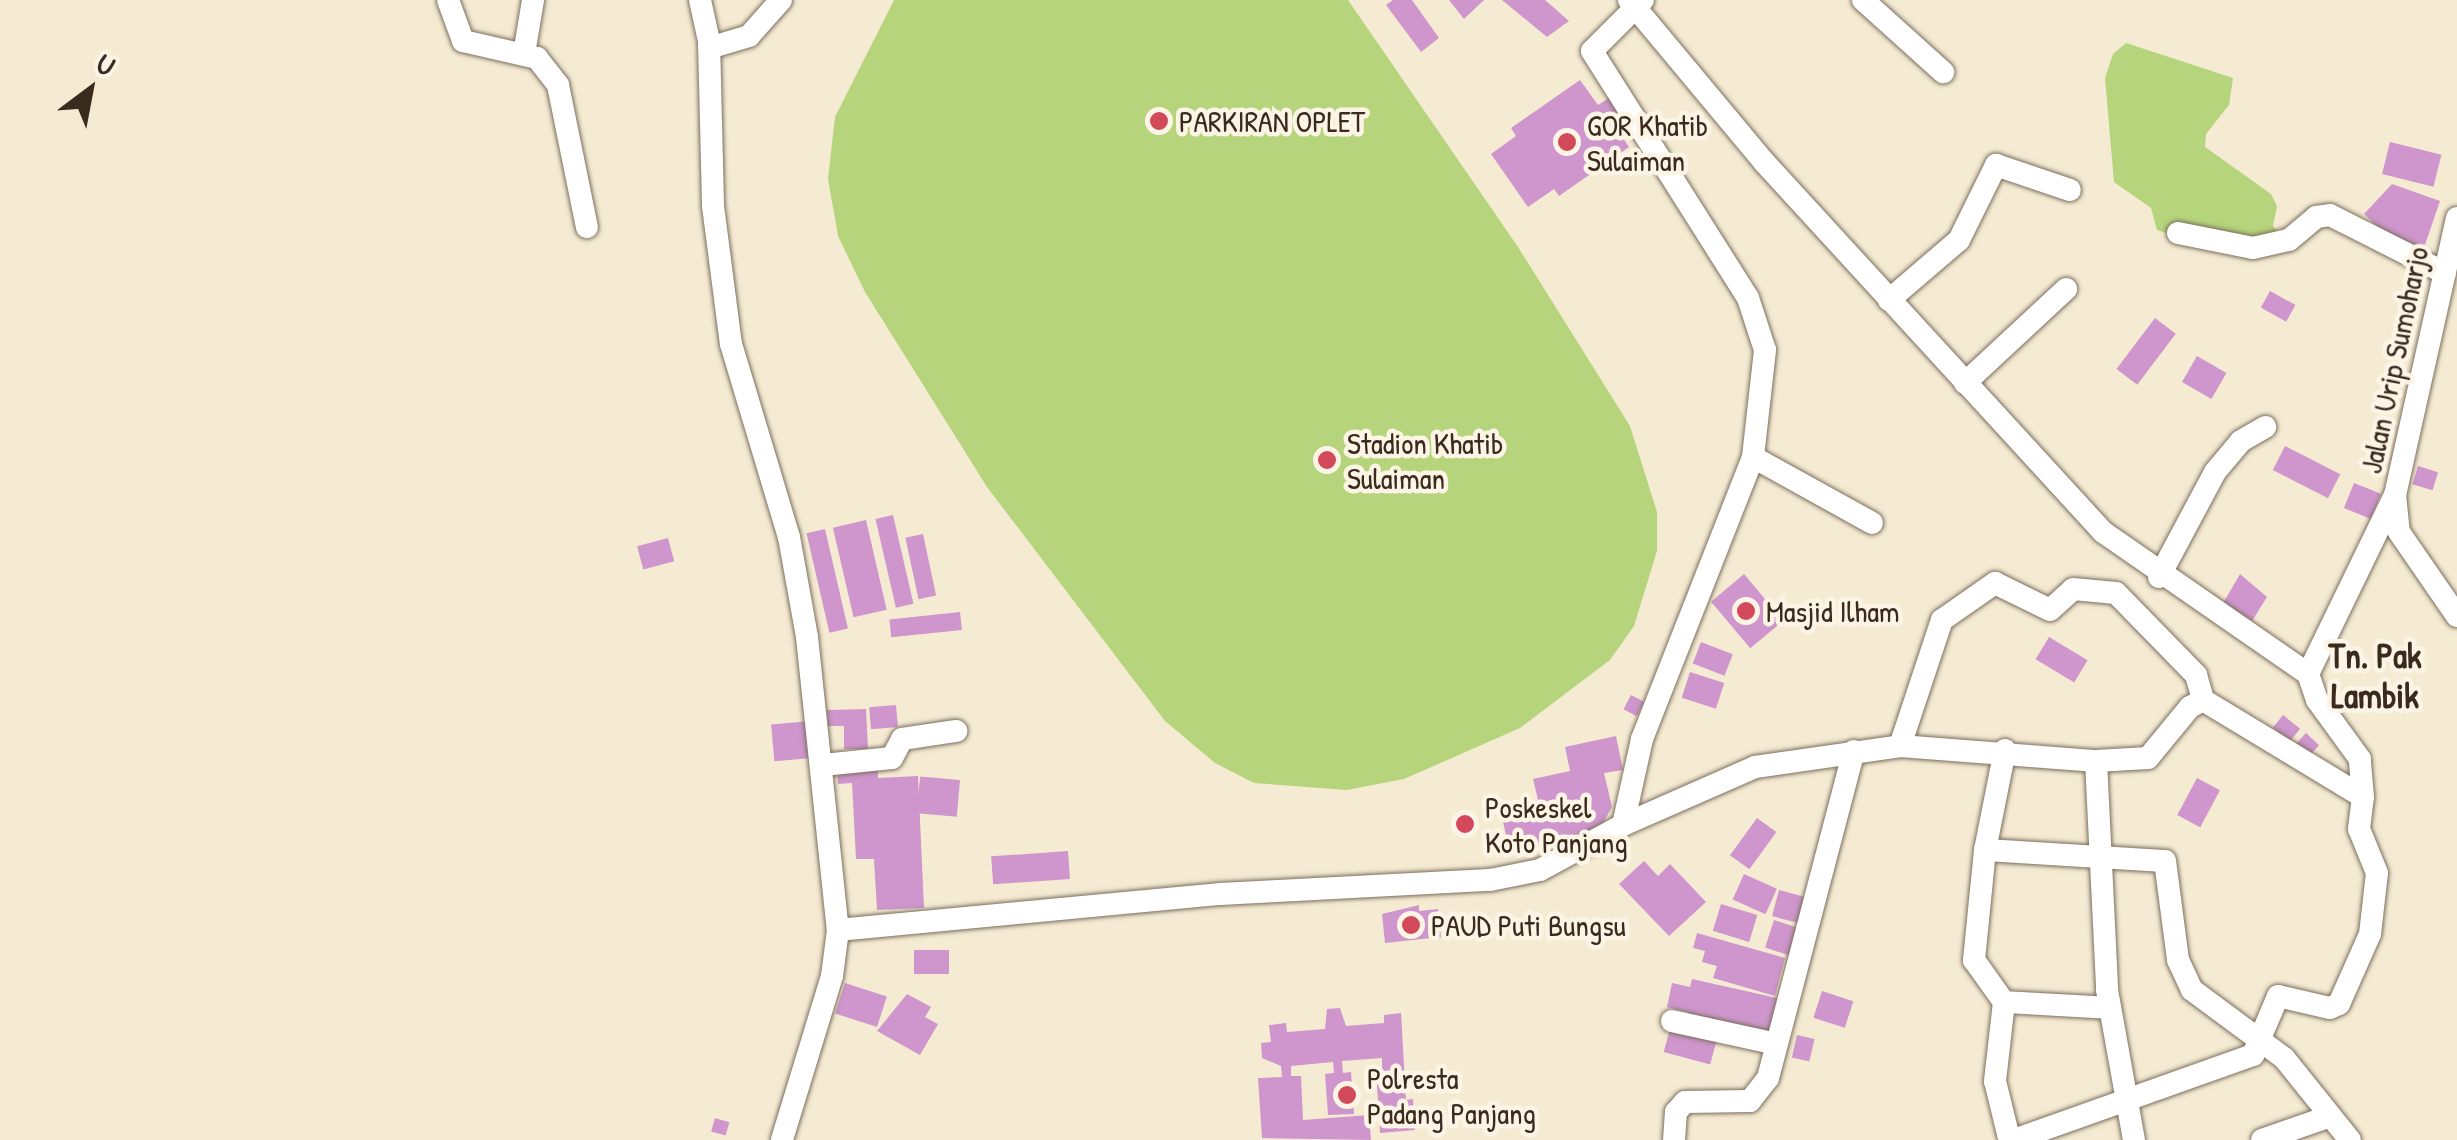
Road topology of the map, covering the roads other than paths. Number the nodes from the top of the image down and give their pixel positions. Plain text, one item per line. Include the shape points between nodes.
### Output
1 (448, 0) edge
2 (533, 0) edge
3 (700, 0) edge
4 (781, 0) edge
5 (1863, 0) edge
6 (1636, 2) edge
7 (709, 48) junction
8 (524, 54) junction
9 (1943, 72) dead end
10 (2070, 190) dead end
11 (2457, 218) edge
12 (587, 228) dead end
13 (2178, 233) dead end
14 (2445, 273) junction
15 (2066, 289) dead end
16 (1888, 300) junction
17 (1965, 384) junction
18 (2265, 427) dead end
19 (1753, 457) junction
20 (2395, 494) junction
21 (1872, 523) dead end
22 (2159, 576) junction
23 (2457, 616) edge
24 (2308, 674) junction
25 (2203, 700) junction
26 (956, 731) dead end
27 (1900, 746) junction
28 (2005, 750) junction
29 (1854, 752) junction
30 (2096, 762) junction
31 (823, 765) junction
32 (2362, 798) junction
33 (1624, 824) junction
34 (1985, 850) junction
35 (2098, 854) junction
36 (838, 930) junction
37 (2004, 1002) junction
38 (2110, 1008) junction
39 (1672, 1021) dead end
40 (2264, 1042) junction
41 (1777, 1044) junction
42 (2123, 1102) junction
43 (2328, 1117) junction
44 (782, 1140) edge
45 (1674, 1140) edge
46 (2134, 1140) edge
47 (2262, 1140) edge
48 (2350, 1140) edge

1 - 8 street via 463,41
2 - 8 street
3 - 7 street
4 - 7 street via 748,36
5 - 9 street
6 - 16 street
6 - 19 street via 1592,51 1684,190 1761,325 1766,350
7 - 31 street via 713,206 732,344 789,537
8 - 12 street via 536,58 558,85
10 - 16 street via 1996,165 1959,240
11 - 14 street, Jalan Urip Sumoharjo
13 - 14 street via 2252,248 2289,240 2330,215
14 - 20 street, Jalan Urip Sumoharjo
15 - 17 street
16 - 17 street
17 - 22 street via 2103,532
18 - 22 street via 2241,442 2216,472
19 - 21 street
19 - 33 street via 1642,739
20 - 23 street, Jalan Urip Sumoharjo via 2406,546
20 - 24 street
22 - 24 street
24 - 32 street via 2317,700 2360,759
25 - 27 street via 2196,675 2116,594 2073,589 2050,610 1995,582 1942,620
25 - 30 street via 2190,707 2154,755
25 - 32 street
26 - 31 street via 902,739 892,758
27 - 28 street
27 - 29 street
28 - 30 street
28 - 34 street
29 - 33 street via 1755,768
29 - 41 street
30 - 35 street
31 - 36 street
32 - 40 street via 2359,829 2377,865 2366,943 2339,1004 2330,1008 2278,996
33 - 36 street via 1540,870 1490,880 1220,894
34 - 35 street
34 - 37 street via 1974,960
35 - 38 street
35 - 40 street via 2165,861 2178,960 2192,990
36 - 44 street via 832,976
37 - 38 street
37 - 42 street via 1994,1073 2010,1136 2021,1140
38 - 42 street
39 - 41 street
40 - 42 street via 2254,1055
40 - 43 street
41 - 45 street via 1760,1094 1740,1103 1685,1102 1676,1112
42 - 46 street
43 - 47 street
43 - 48 street

